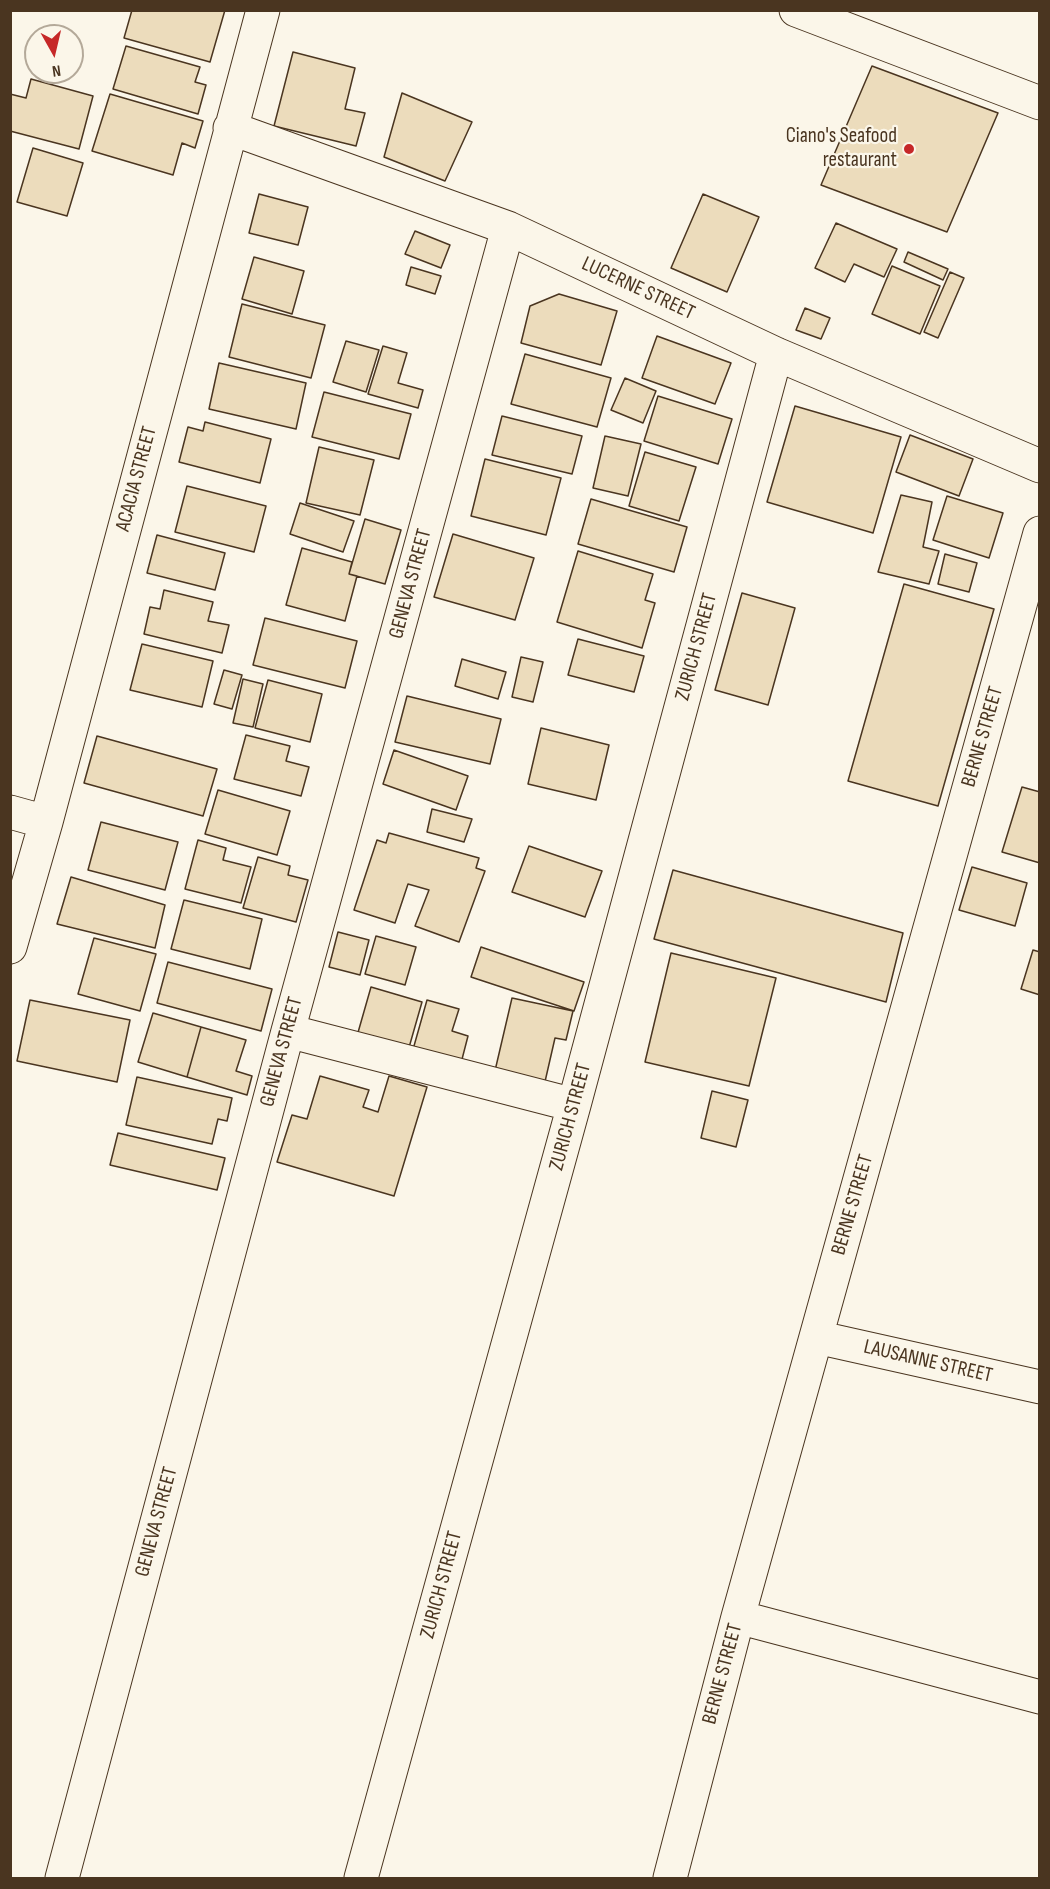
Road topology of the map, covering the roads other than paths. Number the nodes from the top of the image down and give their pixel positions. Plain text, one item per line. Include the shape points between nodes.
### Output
1 (262, 10) edge
2 (796, 10) edge
3 (1040, 104) edge
4 (230, 128) junction
5 (508, 228) junction
6 (776, 354) junction
7 (1040, 466) edge
8 (1040, 533) edge
9 (10, 812) edge
10 (46, 822) junction
11 (10, 947) edge
12 (288, 1030) junction
13 (574, 1105) junction
14 (816, 1337) junction
15 (1040, 1388) edge
16 (738, 1617) junction
17 (1040, 1697) edge
18 (62, 1878) edge
19 (361, 1878) edge
20 (670, 1878) edge

1 - 4 street, ACACIA STREET
2 - 3 street
4 - 5 street, LUCERNE STREET
4 - 10 street, ACACIA STREET
5 - 6 street, LUCERNE STREET
5 - 12 street, GENEVA STREET
6 - 7 street, LUCERNE STREET
6 - 13 street, ZURICH STREET
8 - 14 street, BERNE STREET
9 - 10 street
10 - 11 street, ACACIA STREET
12 - 13 street
12 - 18 street, GENEVA STREET
13 - 19 street, ZURICH STREET
14 - 15 street, LAUSANNE STREET
14 - 16 street, BERNE STREET
16 - 17 street
16 - 20 street, BERNE STREET

